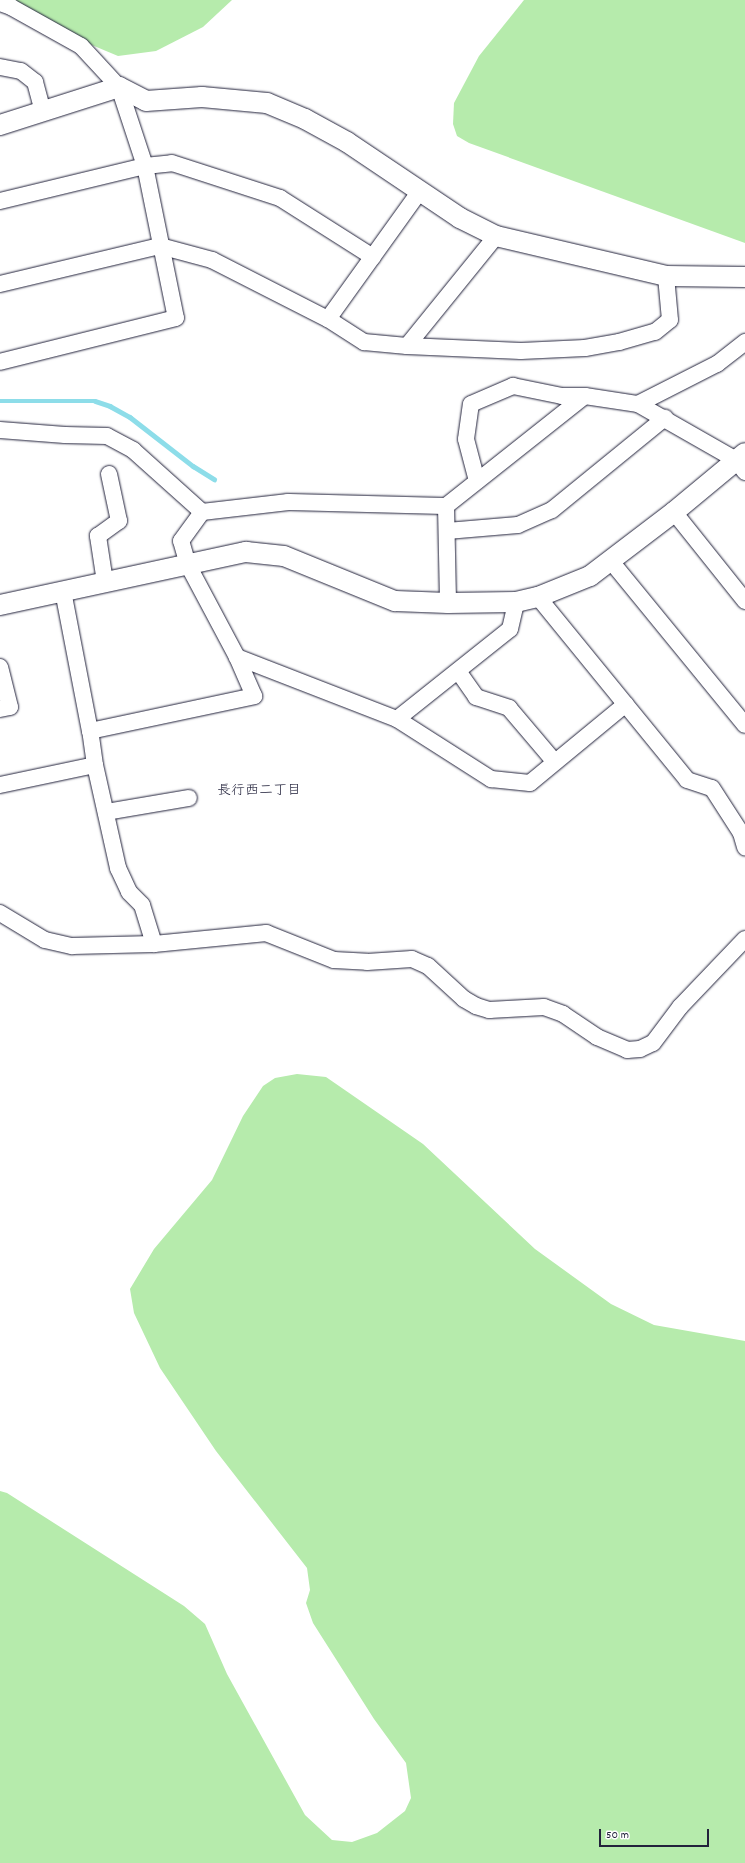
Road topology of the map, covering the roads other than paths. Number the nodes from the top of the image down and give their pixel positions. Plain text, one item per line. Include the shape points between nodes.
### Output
1 (0, 3) edge
2 (0, 67) edge
3 (119, 86) junction
4 (43, 111) junction
5 (0, 125) edge
6 (145, 166) junction
7 (420, 191) junction
8 (0, 202) edge
9 (496, 236) junction
10 (160, 246) junction
11 (373, 257) junction
12 (666, 276) junction
13 (745, 277) edge
14 (0, 284) edge
15 (328, 319) junction
16 (745, 342) edge
17 (407, 346) junction
18 (0, 362) edge
19 (585, 396) junction
20 (638, 404) junction
21 (665, 418) junction
22 (0, 430) edge
23 (742, 462) edge
24 (110, 474) dead end
25 (477, 481) junction
26 (446, 506) junction
27 (202, 512) junction
28 (674, 512) junction
29 (447, 531) junction
30 (610, 560) junction
31 (188, 565) junction
32 (105, 582) junction
33 (64, 591) junction
34 (538, 597) junction
35 (745, 600) edge
36 (516, 602) junction
37 (448, 604) junction
38 (0, 605) edge
39 (237, 657) junction
40 (0, 667) edge
41 (458, 671) junction
42 (626, 704) junction
43 (0, 709) edge
44 (397, 719) junction
45 (745, 725) edge
46 (90, 731) junction
47 (554, 761) junction
48 (95, 765) junction
49 (0, 785) edge
50 (189, 798) dead end
51 (106, 812) junction
52 (744, 837) edge
53 (0, 913) edge
54 (745, 939) edge
55 (154, 944) junction

1 - 3 street via 81,46
2 - 4 street via 21,71 35,82
3 - 4 street
3 - 6 street
3 - 7 street via 146,101 202,97 266,103 305,119 347,142
4 - 5 street
6 - 8 street
6 - 10 street
6 - 11 street via 172,163 280,198
7 - 9 street via 460,218
7 - 11 street
9 - 12 street
9 - 17 street
10 - 14 street
10 - 15 street via 212,260
10 - 18 street via 176,318
11 - 15 street
12 - 13 street
12 - 17 street via 670,320 655,332 619,342 585,348 521,351
15 - 17 street via 364,342
16 - 20 street via 717,364
19 - 20 street
19 - 25 street
19 - 25 street via 562,396 514,386 471,404 466,439
20 - 21 street
21 - 23 street
21 - 29 street via 552,510 518,525
22 - 27 street via 107,436 133,450
23 - 28 street
24 - 32 street via 119,521 98,536
25 - 26 street
26 - 27 street via 288,502
26 - 29 street
27 - 31 street via 181,541
28 - 30 street
28 - 35 street
29 - 37 street
30 - 34 street via 590,576
30 - 45 street
31 - 32 street
31 - 37 street via 246,552 284,556 395,601
31 - 39 street
32 - 33 street
33 - 38 street
33 - 46 street
34 - 36 street
34 - 42 street
36 - 37 street
36 - 41 street via 510,629
39 - 44 street
39 - 46 street via 254,696
40 - 43 street via 10,707
41 - 44 street
41 - 47 street via 476,697 509,708
42 - 47 street
42 - 52 street via 686,780 712,788
44 - 47 street via 491,779 530,783
46 - 48 street
48 - 49 street
48 - 51 street
50 - 51 street
51 - 55 street via 118,868 129,892 142,905
53 - 55 street via 45,940 72,946
54 - 55 street via 680,1007 653,1042 640,1049 627,1050 597,1038 563,1014 544,1007 489,1010 476,1006 464,999 428,966 412,959 367,962 334,960 266,933

